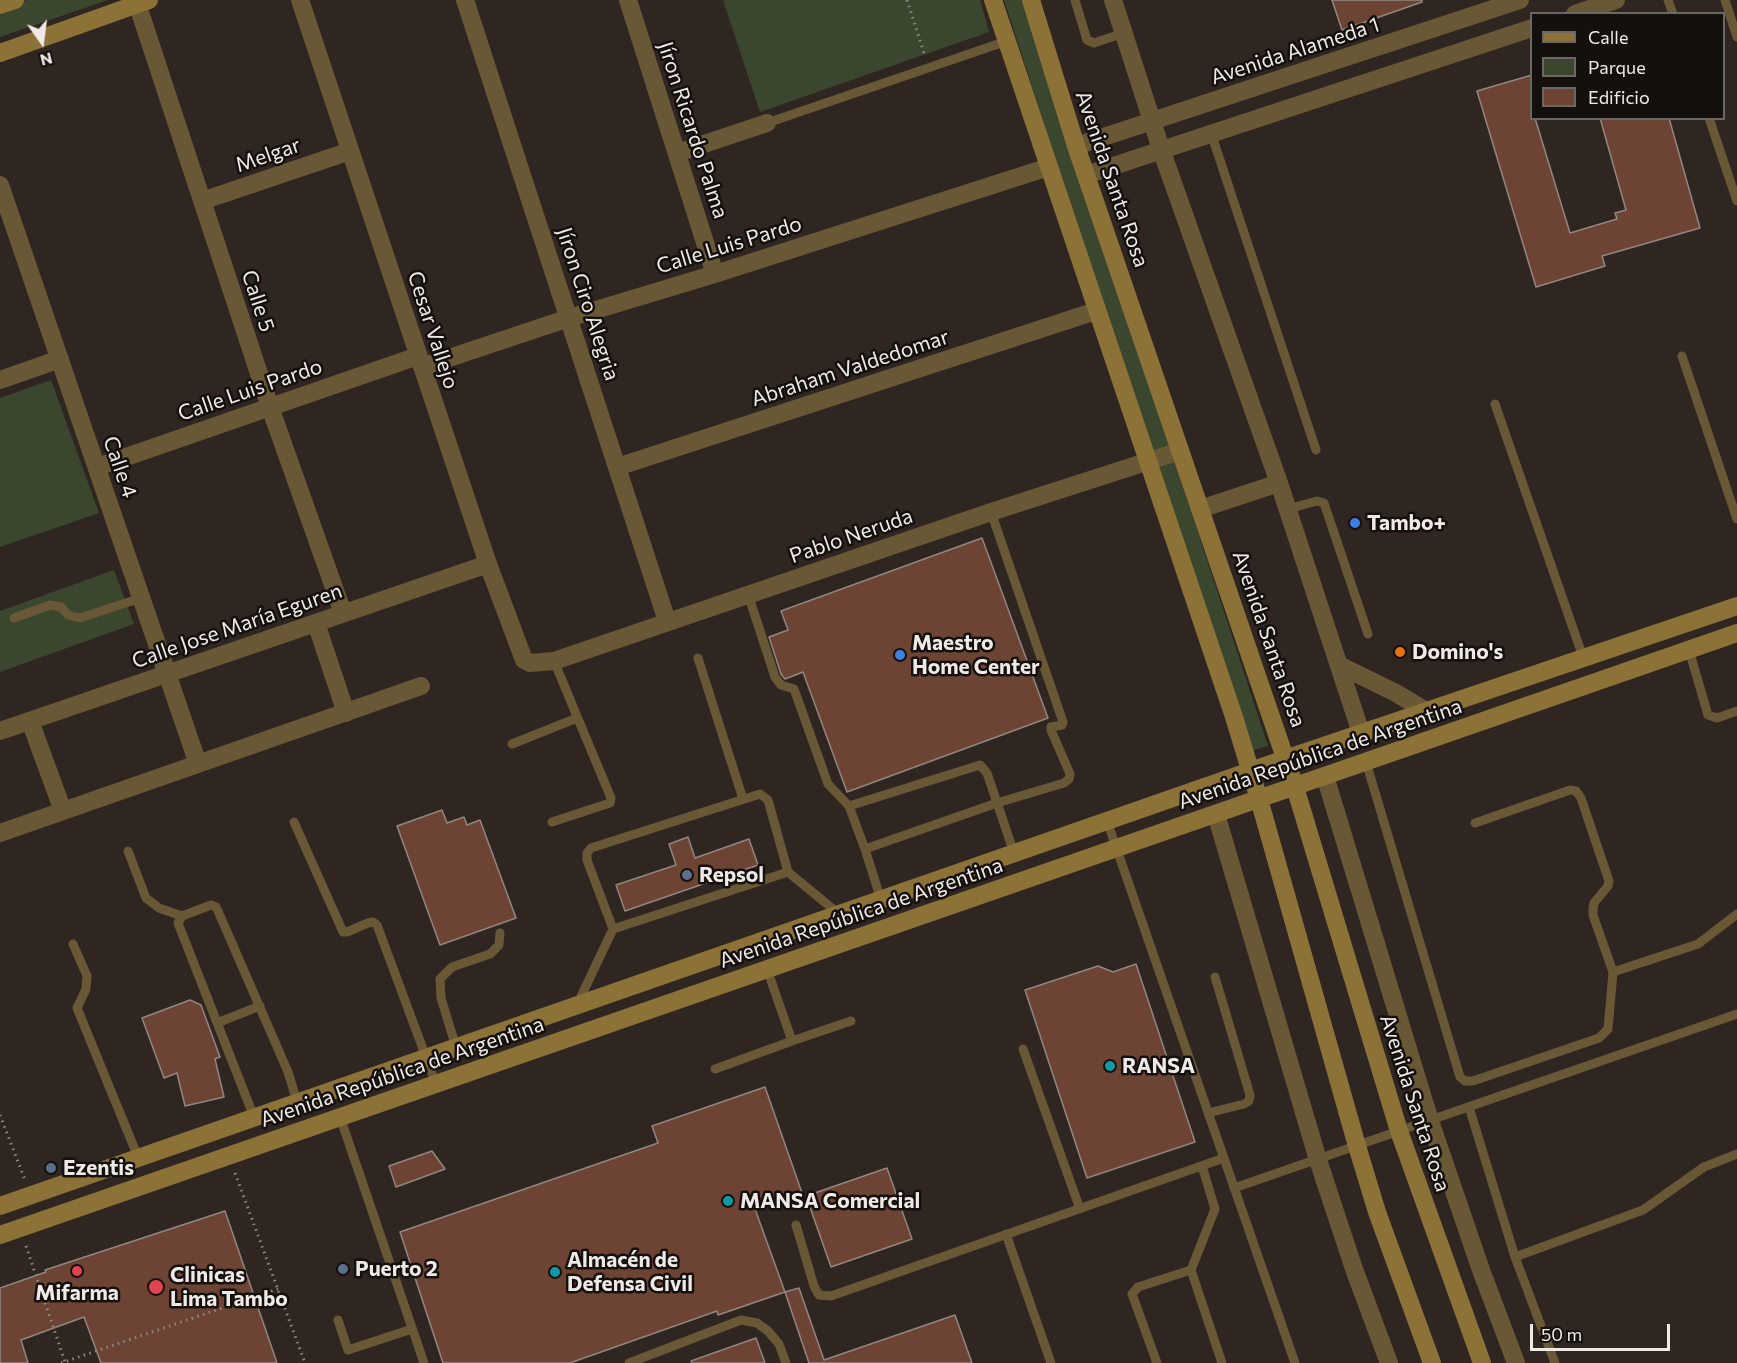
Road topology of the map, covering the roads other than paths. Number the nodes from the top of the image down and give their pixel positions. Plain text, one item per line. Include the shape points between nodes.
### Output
1 (15, 0) edge
2 (300, 0) edge
3 (465, 0) edge
4 (628, 0) edge
5 (993, 0) edge
6 (1031, 0) edge
7 (1075, 0) edge
8 (1113, 0) edge
9 (1520, 0) edge
10 (1616, 0) edge
11 (1725, 0) edge
12 (141, 1) edge
13 (0, 5) edge
14 (1581, 12) edge
15 (1530, 29) edge
16 (1124, 33) junction
17 (1737, 37) edge
18 (1007, 41) junction
19 (1394, 42) junction
20 (0, 52) edge
21 (1401, 71) junction
22 (1710, 120) edge
23 (1152, 121) junction
24 (767, 123) joint
25 (1211, 133) junction
26 (1076, 146) junction
27 (1161, 149) junction
28 (350, 151) junction
29 (677, 153) junction
30 (1049, 167) junction
31 (1086, 175) junction
32 (0, 185) edge
33 (202, 201) junction
34 (1737, 201) edge
35 (5, 218) edge
36 (715, 274) junction
37 (1096, 311) junction
38 (569, 318) junction
39 (1682, 356) dead end
40 (60, 359) junction
41 (420, 362) junction
42 (0, 380) edge
43 (1495, 404) dead end
44 (270, 407) junction
45 (1316, 450) dead end
46 (1180, 451) junction
47 (1148, 461) junction
48 (96, 467) junction
49 (617, 467) junction
50 (1279, 483) junction
51 (1200, 509) junction
52 (1288, 509) junction
53 (991, 512) junction
54 (1737, 519) edge
55 (488, 564) junction
56 (748, 594) junction
57 (141, 598) junction
58 (1737, 606) edge
59 (343, 613) junction
60 (14, 618) dead end
61 (667, 621) junction
62 (316, 623) junction
63 (1737, 633) edge
64 (1368, 634) dead end
65 (1689, 650) junction
66 (698, 657) dead end
67 (1583, 657) junction
68 (546, 662) junction
69 (1339, 665) junction
70 (167, 674) junction
71 (421, 686) dead end
72 (1426, 711) junction
73 (1737, 711) edge
74 (346, 713) junction
75 (577, 718) junction
76 (30, 721) junction
77 (0, 731) edge
78 (1361, 733) junction
79 (512, 744) dead end
80 (1286, 759) junction
81 (1366, 762) junction
82 (198, 764) junction
83 (1251, 771) junction
84 (1325, 776) junction
85 (1294, 787) junction
86 (743, 799) junction
87 (1259, 799) junction
88 (996, 803) junction
89 (849, 806) junction
90 (63, 811) junction
91 (1216, 814) junction
92 (1107, 821) junction
93 (294, 822) dead end
94 (552, 822) dead end
95 (1474, 823) dead end
96 (0, 833) edge
97 (1117, 848) junction
98 (865, 849) junction
99 (128, 851) dead end
100 (1014, 853) junction
101 (788, 872) junction
102 (881, 900) junction
103 (839, 914) junction
104 (1737, 914) edge
105 (182, 916) junction
106 (613, 930) junction
107 (500, 933) dead end
108 (73, 944) dead end
109 (767, 969) junction
110 (1613, 972) junction
111 (1215, 977) dead end
112 (577, 1005) junction
113 (260, 1006) junction
114 (1737, 1014) edge
115 (850, 1021) dead end
116 (217, 1023) junction
117 (792, 1041) junction
118 (456, 1047) junction
119 (1023, 1048) dead end
120 (427, 1057) junction
121 (715, 1069) dead end
122 (436, 1083) junction
123 (297, 1102) junction
124 (1468, 1107) junction
125 (1208, 1113) junction
126 (254, 1117) junction
127 (340, 1117) junction
128 (1430, 1121) junction
129 (1399, 1131) junction
130 (1357, 1146) junction
131 (1737, 1154) edge
132 (138, 1157) junction
133 (1224, 1158) junction
134 (1318, 1160) junction
135 (1202, 1166) junction
136 (1234, 1188) junction
137 (0, 1206) edge
138 (1080, 1209) junction
139 (796, 1225) dead end
140 (0, 1234) edge
141 (1006, 1234) junction
142 (1515, 1257) junction
143 (1191, 1270) junction
144 (338, 1320) dead end
145 (412, 1329) junction
146 (424, 1363) edge
147 (629, 1363) edge
148 (786, 1363) edge
149 (1052, 1363) edge
150 (1157, 1363) edge
151 (1222, 1363) edge
152 (1295, 1363) edge
153 (1389, 1363) edge
154 (1432, 1363) edge
155 (1482, 1363) edge
156 (1516, 1363) edge
157 (1555, 1363) edge

1 - 13 main road
2 - 28 street, Cesar Vallejo
3 - 38 street, Jíron Ciro Alegria
4 - 29 street, Jíron Ricardo Palma
5 - 18 main road
6 - 26 main road, Avenida Santa Rosa
7 - 16 lane via 1087,40 1095,43
8 - 16 street
9 - 19 street, Avenida Alameda 1
10 - 14 street
11 - 17 lane
12 - 20 main road
12 - 33 street, Calle 5
15 - 21 street
16 - 23 street
18 - 24 lane
18 - 30 main road
19 - 21 street via 1403,47 1406,55 1406,66
19 - 23 street, Avenida Alameda 1
21 - 25 street
22 - 34 lane
23 - 26 street, Avenida Alameda 1
23 - 27 street
24 - 29 street
25 - 27 street
25 - 45 lane
26 - 31 main road, Avenida Santa Rosa
27 - 31 street
27 - 50 street
28 - 33 street, Melgar
28 - 41 street, Cesar Vallejo
29 - 36 street, Jíron Ricardo Palma
30 - 36 street, Calle Luis Pardo
30 - 37 main road
31 - 46 main road, Avenida Santa Rosa
32 - 35 street, Calle 4
33 - 44 street, Calle 5
35 - 40 street, Calle 4
36 - 38 street, Calle Luis Pardo
37 - 47 main road
37 - 49 street, Abraham Valdedomar
38 - 41 street, Calle Luis Pardo
38 - 49 street, Jíron Ciro Alegria
39 - 54 lane
40 - 42 street
40 - 48 street, Calle 4
41 - 44 street, Calle Luis Pardo
41 - 55 street, Cesar Vallejo
43 - 67 lane
44 - 48 street, Calle Luis Pardo
44 - 59 street, Calle 5
46 - 47 street, Pablo Neruda
46 - 51 main road, Avenida Santa Rosa
47 - 53 street, Pablo Neruda
47 - 83 main road
48 - 57 street, Calle 4
49 - 61 street, Jíron Ciro Alegria
50 - 51 street
50 - 52 street
51 - 80 main road, Avenida Santa Rosa
52 - 64 lane via 1317,501 1324,503
52 - 69 street
53 - 56 street, Pablo Neruda
53 - 88 lane via 1063,722 1051,730 1070,774 1064,783
55 - 59 street, Calle Jose María Eguren
55 - 68 street, Cesar Vallejo via 524,660
56 - 61 street, Pablo Neruda
56 - 89 lane via 775,677 781,686 794,689 828,784
57 - 60 lane via 80,618 50,605
57 - 70 street, Calle 4
58 - 67 main road, Avenida República de Argentina
59 - 62 street, Calle Jose María Eguren
61 - 68 street, Pablo Neruda
62 - 70 street, Calle Jose María Eguren
62 - 74 street
63 - 65 main road, Avenida República de Argentina
65 - 73 lane via 1708,715 1717,718
65 - 81 main road, Avenida República de Argentina
66 - 86 lane
67 - 72 main road, Avenida República de Argentina
68 - 75 lane
69 - 72 street
69 - 78 street
70 - 76 street, Calle Jose María Eguren
70 - 82 street, Calle 4
71 - 74 street
72 - 78 main road, Avenida República de Argentina
74 - 82 street
75 - 79 lane
75 - 94 lane via 610,793 610,803
76 - 77 street, Calle Jose María Eguren
76 - 90 street
78 - 80 main road, Avenida República de Argentina
80 - 83 main road, Avenida República de Argentina
80 - 85 main road, Avenida Santa Rosa
81 - 84 main road, Avenida República de Argentina
81 - 110 lane via 1460,1077 1473,1081 1599,1038 1608,1029
82 - 90 street
83 - 87 main road
83 - 92 main road, Avenida República de Argentina
84 - 85 main road, Avenida República de Argentina
84 - 128 street
85 - 87 main road, Avenida República de Argentina
85 - 129 main road, Avenida Santa Rosa
86 - 101 lane via 760,794 768,800
86 - 106 lane via 591,848 587,860
87 - 91 main road, Avenida República de Argentina
87 - 130 main road
88 - 89 lane via 987,773 980,765
88 - 98 lane
88 - 100 lane
89 - 98 lane
90 - 96 street
91 - 97 main road, Avenida República de Argentina
91 - 134 street
92 - 97 lane
92 - 100 main road, Avenida República de Argentina
93 - 120 lane via 343,932 368,923 377,925
95 - 110 lane via 1576,791 1609,881 1594,903 1593,915
97 - 109 main road, Avenida República de Argentina
97 - 125 lane
98 - 102 lane
99 - 105 lane via 146,898 159,908
100 - 102 main road, Avenida República de Argentina
101 - 103 lane
101 - 106 lane
102 - 103 main road, Avenida República de Argentina
103 - 112 main road, Avenida República de Argentina
104 - 110 lane via 1698,944
105 - 113 lane via 216,907
105 - 116 lane via 178,923
106 - 112 lane
107 - 118 lane via 499,945 490,954 452,967 440,979 441,998
108 - 132 lane via 87,976 77,1008
109 - 117 lane
109 - 122 main road, Avenida República de Argentina
111 - 125 lane via 1250,1095 1244,1104
112 - 118 main road, Avenida República de Argentina
113 - 116 lane
113 - 123 lane
114 - 124 lane
115 - 117 lane
116 - 126 lane
117 - 121 lane
118 - 120 main road, Avenida República de Argentina
119 - 138 lane
120 - 122 lane
120 - 123 main road, Avenida República de Argentina
122 - 127 main road, Avenida República de Argentina
123 - 126 main road, Avenida República de Argentina
124 - 128 lane
124 - 142 lane
125 - 133 lane
126 - 132 main road, Avenida República de Argentina
127 - 140 main road, Avenida República de Argentina
127 - 145 lane
128 - 129 lane
128 - 156 street
129 - 130 lane
129 - 155 main road, Avenida Santa Rosa
130 - 134 lane
130 - 154 main road
131 - 142 lane via 1704,1167 1643,1210
132 - 137 main road, Avenida República de Argentina
133 - 135 lane
133 - 136 lane
134 - 136 lane
134 - 153 street
135 - 138 lane
135 - 143 lane via 1215,1209
136 - 152 lane
138 - 141 lane
139 - 141 lane via 814,1286 819,1295 831,1296
141 - 149 lane
142 - 157 lane
143 - 150 lane via 1138,1287 1132,1294
143 - 151 lane
144 - 145 lane via 348,1350
145 - 146 lane
147 - 148 lane via 741,1320 757,1323 768,1331 779,1344

